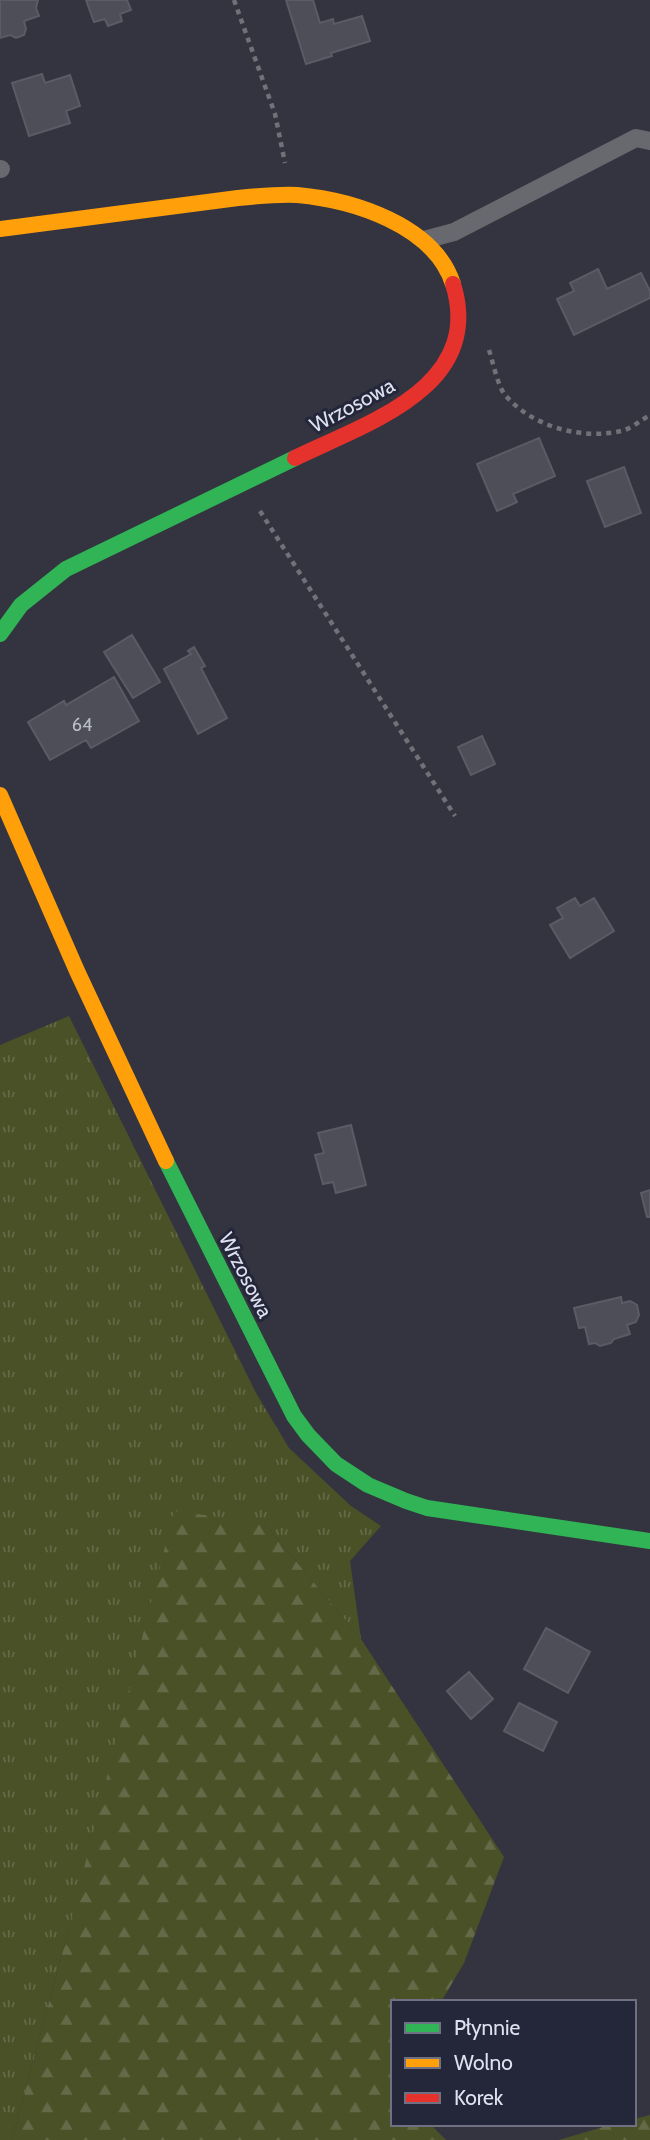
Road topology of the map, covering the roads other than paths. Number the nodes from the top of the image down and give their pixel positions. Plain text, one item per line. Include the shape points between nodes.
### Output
1 (650, 141) edge
2 (0, 229) edge
3 (424, 240) junction
4 (0, 634) edge
5 (0, 795) edge
6 (650, 1541) edge

1 - 3 lane via 636,138 454,232
2 - 3 street, Wrzosowa via 291,195 374,212
3 - 4 street, Wrzosowa via 447,270 459,308 454,347 428,386 394,410 66,569 25,600
5 - 6 street, Wrzosowa via 183,1196 294,1416 312,1440 347,1474 394,1498 427,1508

